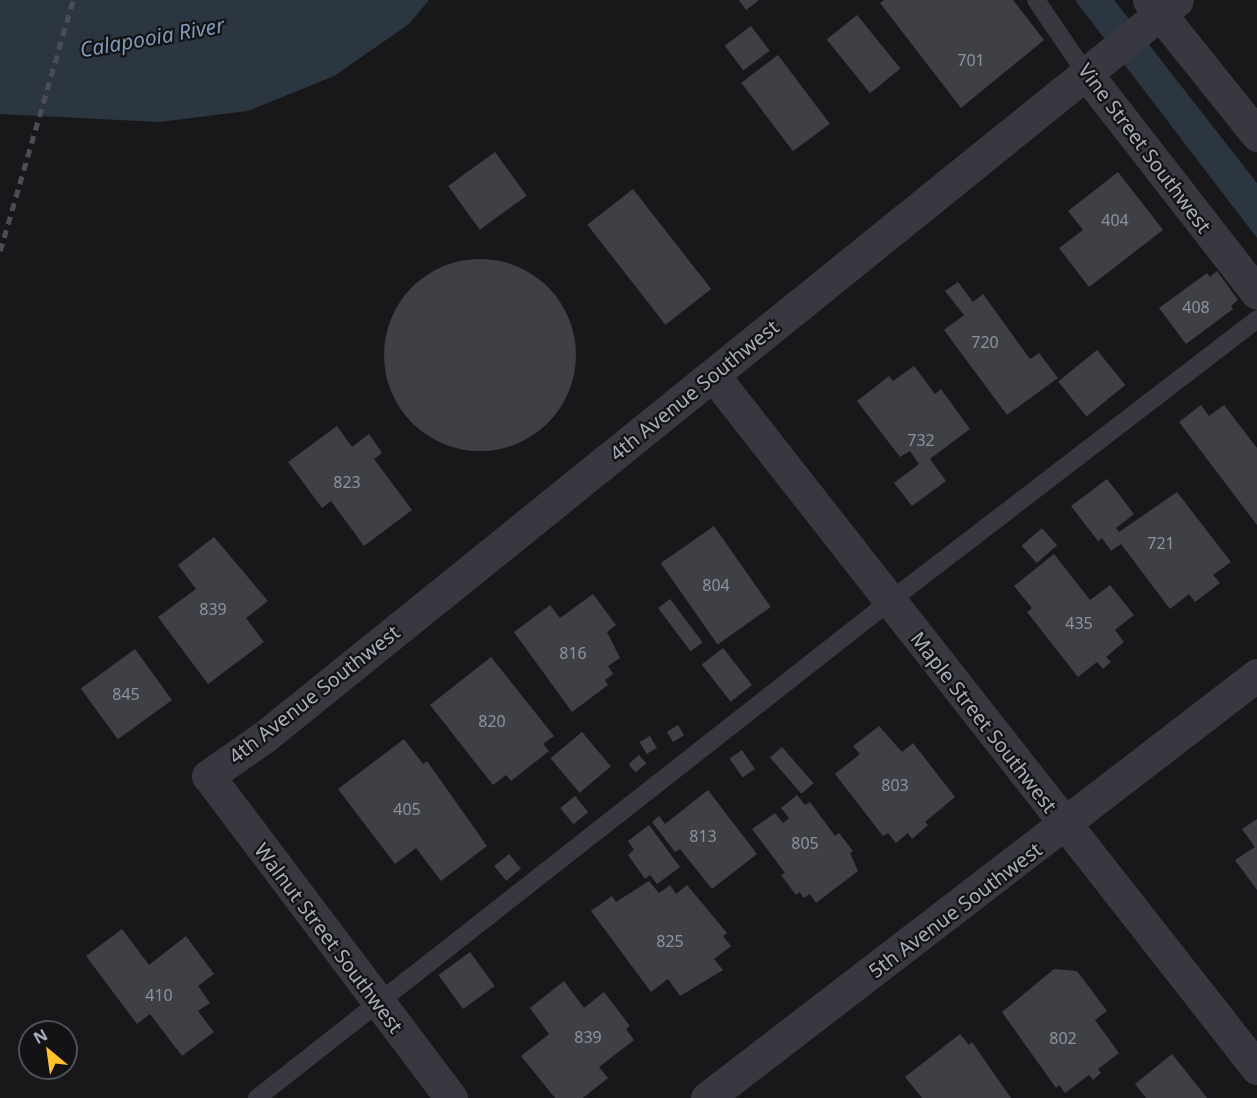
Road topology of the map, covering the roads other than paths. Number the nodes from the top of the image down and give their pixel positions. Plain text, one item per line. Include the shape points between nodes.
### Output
1 (1036, 0) edge
2 (1158, 9) edge
3 (1094, 65) junction
4 (1257, 135) edge
5 (1257, 293) edge
6 (1257, 319) edge
7 (713, 375) junction
8 (890, 601) junction
9 (1257, 675) edge
10 (208, 776) joint
11 (1065, 826) junction
12 (377, 1002) junction
13 (1257, 1068) edge
14 (256, 1098) edge
15 (451, 1098) edge
16 (707, 1098) edge

1 - 3 lane, Vine Street Southwest
2 - 3 street, 4th Avenue Southwest
2 - 4 street
3 - 5 street, Vine Street Southwest
3 - 7 street, 4th Avenue Southwest
6 - 8 lane
7 - 8 street, Maple Street Southwest
7 - 10 street, 4th Avenue Southwest via 264,737
8 - 11 street, Maple Street Southwest
8 - 12 lane
9 - 11 street, 5th Avenue Southwest
10 - 12 street, Walnut Street Southwest
11 - 13 street, Maple Street Southwest
11 - 16 street, 5th Avenue Southwest
12 - 14 lane
12 - 15 street, Walnut Street Southwest

